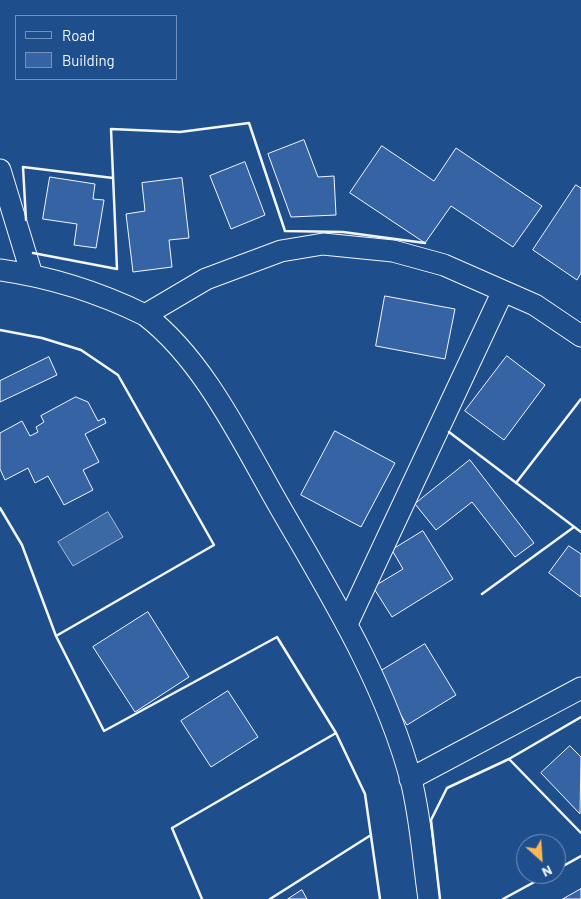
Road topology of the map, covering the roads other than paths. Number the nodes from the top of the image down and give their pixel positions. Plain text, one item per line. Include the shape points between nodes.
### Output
1 (0, 170) edge
2 (0, 270) edge
3 (32, 274) junction
4 (503, 290) junction
5 (145, 315) junction
6 (581, 336) edge
7 (347, 624) junction
8 (581, 688) edge
9 (410, 779) junction
10 (429, 899) edge

1 - 3 street
2 - 3 street
3 - 5 street
4 - 5 street via 444,265 393,251 322,244 281,251 206,279
4 - 6 street via 535,305
4 - 7 street
5 - 7 street via 163,328 179,346 223,406
7 - 9 street via 383,698
8 - 9 street
9 - 10 street via 420,824

